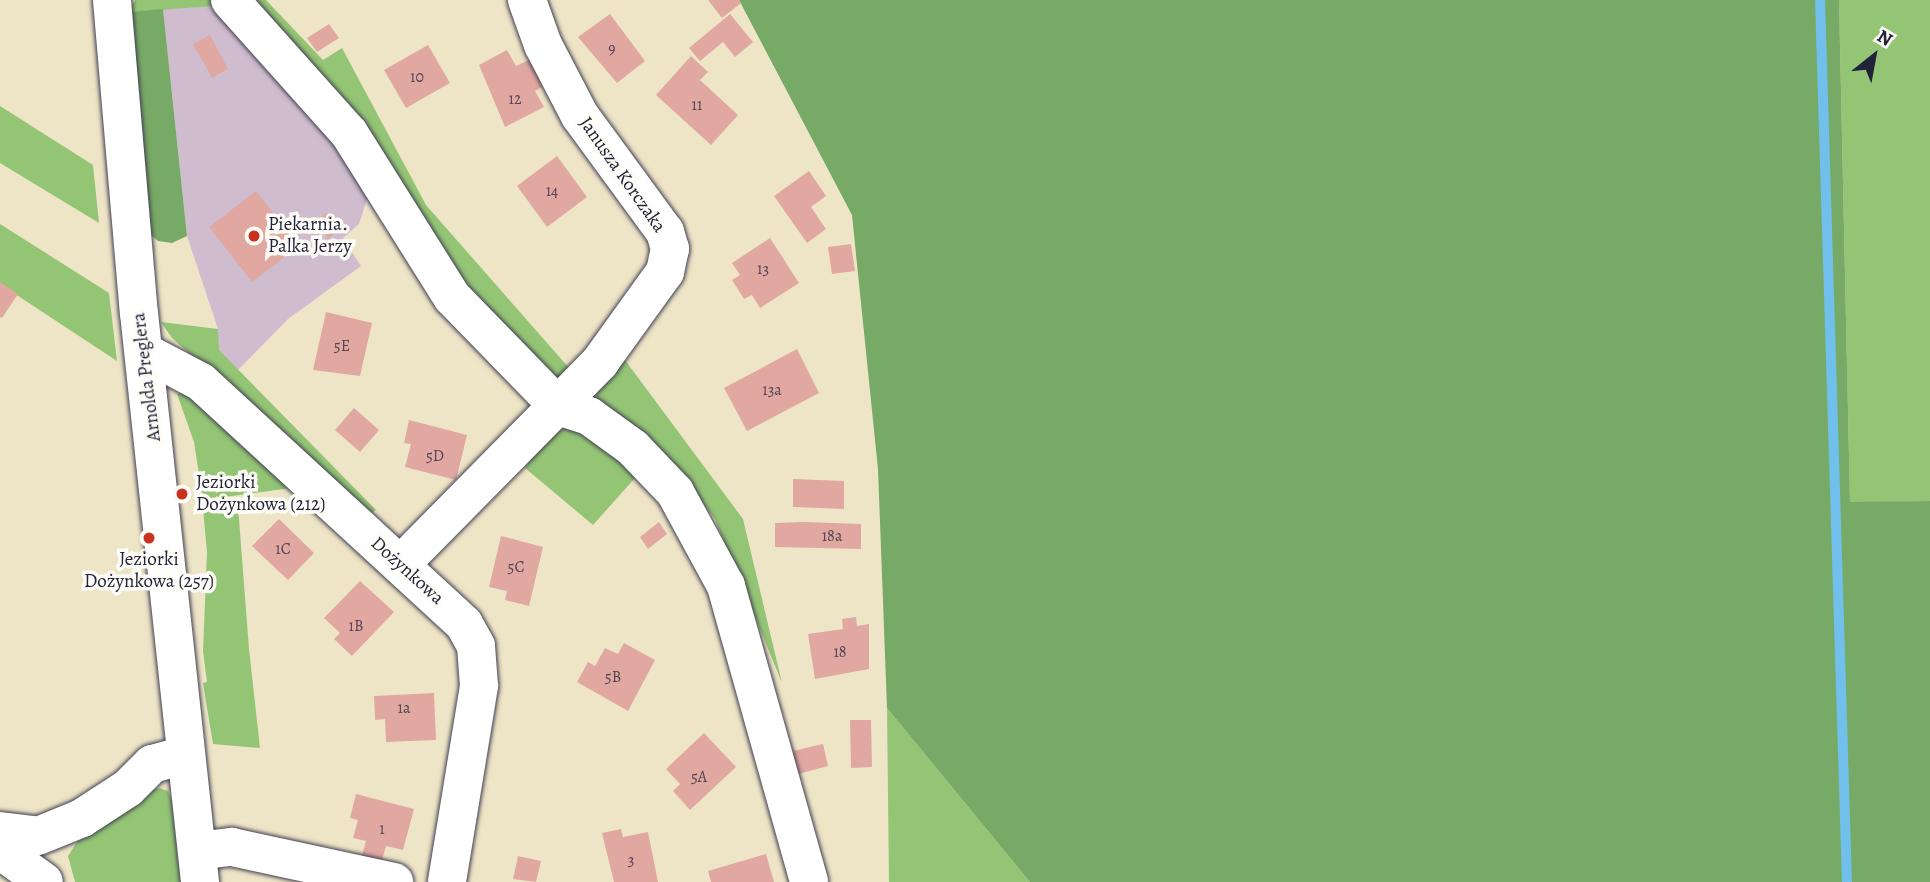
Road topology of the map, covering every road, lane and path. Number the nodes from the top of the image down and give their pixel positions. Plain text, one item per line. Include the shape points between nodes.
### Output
1 (112, 0) edge
2 (230, 0) edge
3 (527, 0) edge
4 (146, 354) junction
5 (558, 406) junction
6 (401, 564) junction
7 (186, 755) junction
8 (0, 831) edge
9 (0, 850) edge
10 (199, 867) edge
11 (44, 882) edge
12 (394, 882) edge
13 (447, 882) edge
14 (809, 882) edge

1 - 4 street, Arnolda Preglera
2 - 5 street via 349,133 452,298
3 - 5 street, Janusza Korczaka via 543,46 580,116 655,215 670,249 665,272 600,362
4 - 6 street, Dożynkowa via 201,382
4 - 7 street, Arnolda Preglera
5 - 6 street, Janusza Korczaka
5 - 14 street via 589,416 633,448 675,492 699,528 734,608
6 - 13 street, Dożynkowa via 464,624 476,646 480,667
7 - 8 street via 152,764 128,788 82,818 38,836
7 - 10 street, Arnolda Preglera
9 - 11 street
10 - 12 street via 232,847

